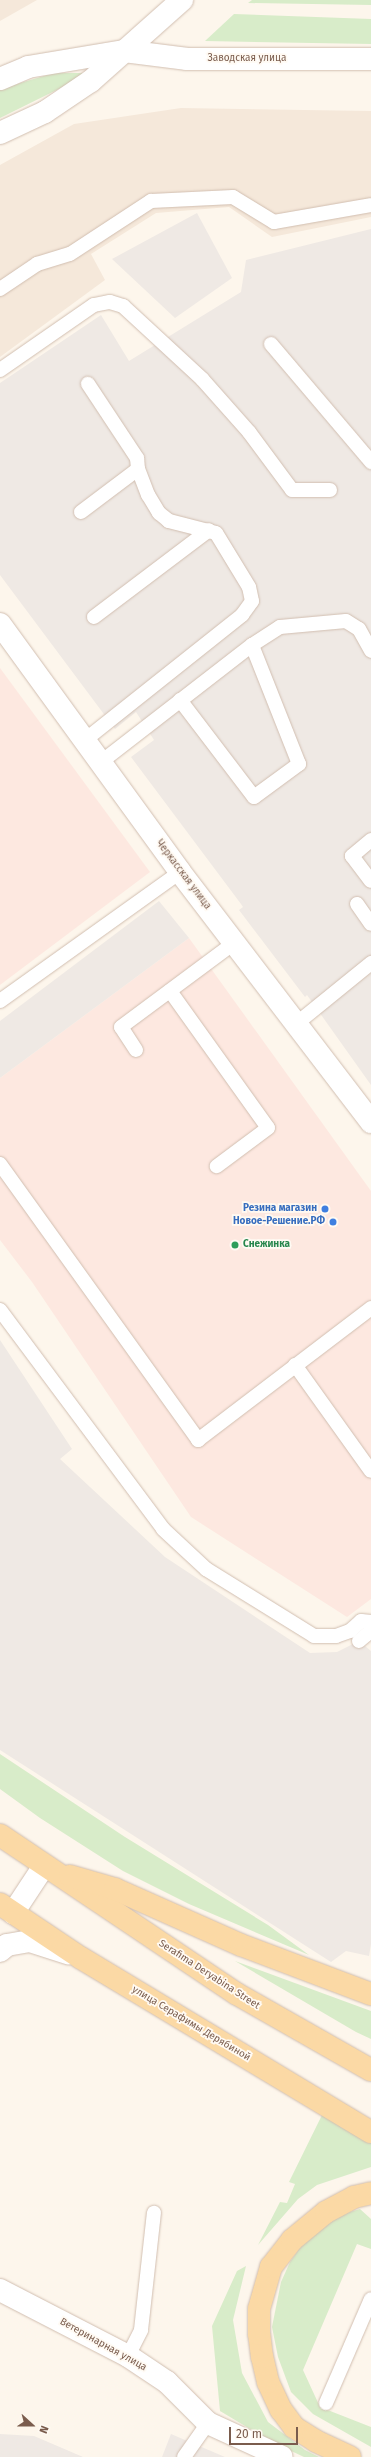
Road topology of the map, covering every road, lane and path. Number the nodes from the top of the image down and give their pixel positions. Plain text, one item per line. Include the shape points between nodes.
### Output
1 (182, 0) edge
2 (124, 51) junction
3 (371, 58) edge
4 (0, 79) edge
5 (0, 133) edge
6 (371, 205) edge
7 (0, 289) edge
8 (270, 344) dead end
9 (0, 370) edge
10 (88, 384) dead end
11 (371, 462) edge
12 (138, 469) junction
13 (330, 490) dead end
14 (81, 512) dead end
15 (209, 530) junction
16 (94, 617) dead end
17 (0, 624) edge
18 (252, 645) junction
19 (371, 650) edge
20 (180, 700) junction
21 (85, 740) junction
22 (101, 762) junction
23 (371, 840) edge
24 (180, 872) junction
25 (371, 881) edge
26 (357, 904) dead end
27 (371, 924) edge
28 (234, 943) junction
29 (371, 963) edge
30 (170, 991) junction
31 (0, 1001) edge
32 (296, 1024) junction
33 (136, 1050) dead end
34 (371, 1122) edge
35 (0, 1164) edge
36 (217, 1166) dead end
37 (371, 1308) edge
38 (0, 1310) edge
39 (295, 1365) junction
40 (371, 1470) edge
41 (371, 1622) edge
42 (371, 1631) edge
43 (359, 1641) dead end
44 (0, 1835) edge
45 (48, 1868) junction
46 (7, 1908) edge
47 (0, 1951) edge
48 (81, 1958) junction
49 (371, 1994) edge
50 (371, 2070) edge
51 (371, 2132) edge
52 (371, 2193) edge
53 (154, 2213) dead end
54 (0, 2290) edge
55 (371, 2299) edge
56 (128, 2356) junction
57 (326, 2403) dead end
58 (208, 2423) junction
59 (184, 2457) edge
60 (282, 2457) edge
61 (350, 2457) edge

1 - 2 street
2 - 3 street, Заводская улица via 187,59
2 - 4 street, Заводская улица via 28,67
2 - 5 street via 91,81 45,112
6 - 7 lane via 274,222 233,197 151,201 70,254 37,264
8 - 11 lane
9 - 13 lane via 94,305 110,302 123,306 202,379 249,432 292,490
10 - 12 lane via 137,458
12 - 14 lane
12 - 15 lane via 148,495 159,513 169,521
15 - 16 lane
15 - 21 lane via 216,532 240,572 252,595 252,601 242,615
17 - 21 street, Черкасская улица
18 - 19 lane via 280,627 346,621 359,630
18 - 20 lane
18 - 20 lane via 298,764 254,797
20 - 22 lane
21 - 22 street, Черкасская улица
22 - 24 street, Черкасская улица
23 - 25 lane via 352,856
24 - 28 street, Черкасская улица
24 - 31 lane
26 - 27 lane
28 - 30 lane
28 - 32 street, Черкасская улица
29 - 32 lane
30 - 33 lane via 121,1027
30 - 36 lane via 268,1128
32 - 34 street, Черкасская улица
35 - 39 lane via 198,1440
37 - 39 lane
38 - 41 lane via 163,1529 206,1569 314,1636 336,1636 350,1631 361,1621
39 - 40 lane
42 - 43 lane
44 - 45 main road, Serafima Deryabina Street
45 - 46 street
45 - 49 main road via 115,1889 241,1945
45 - 50 main road, Serafima Deryabina Street via 238,1994
46 - 48 main road, улица Серафимы Дерябиной
47 - 48 street via 7,1946 30,1941
48 - 51 main road, улица Серафимы Дерябиной
52 - 61 main road via 354,2197 326,2212 292,2240 271,2267 259,2309 262,2357 268,2382 281,2410 294,2427
53 - 56 lane via 141,2330
54 - 56 street, Ветеринарная улица
55 - 57 lane
56 - 58 street, Ветеринарная улица via 167,2382
58 - 59 lane
58 - 60 street, Ветеринарная улица

